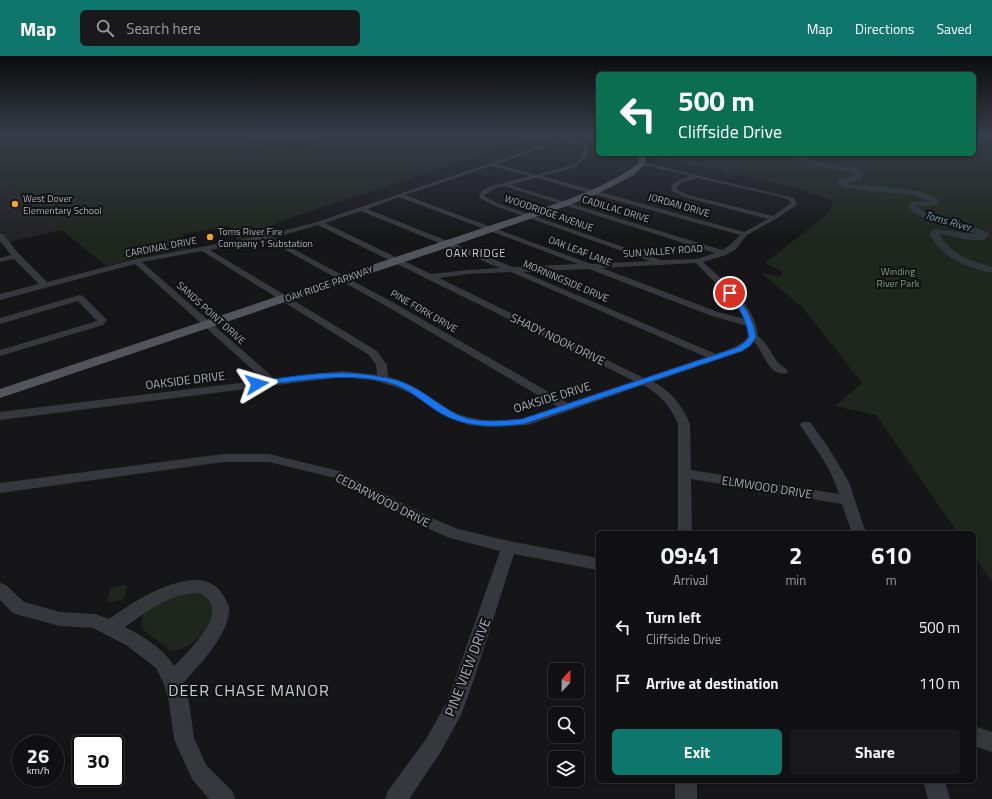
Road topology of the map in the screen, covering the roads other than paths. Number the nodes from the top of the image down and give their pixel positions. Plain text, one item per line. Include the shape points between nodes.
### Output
1 (475, 170) edge
2 (513, 170) edge
3 (561, 170) edge
4 (634, 170) edge
5 (677, 170) edge
6 (538, 176) junction
7 (697, 176) junction
8 (504, 185) junction
9 (594, 192) junction
10 (401, 196) junction
11 (564, 204) junction
12 (363, 209) junction
13 (530, 216) junction
14 (774, 218) junction
15 (319, 223) junction
16 (493, 229) junction
17 (745, 234) junction
18 (267, 237) junction
19 (1, 239) edge
20 (449, 244) junction
21 (204, 249) junction
22 (723, 253) junction
23 (16, 256) junction
24 (0, 260) edge
25 (698, 261) junction
26 (136, 262) junction
27 (398, 262) junction
28 (663, 262) junction
29 (592, 266) junction
30 (512, 270) junction
31 (430, 277) junction
32 (344, 279) junction
33 (45, 285) junction
34 (0, 297) edge
35 (285, 299) junction
36 (0, 321) edge
37 (751, 324) junction
38 (208, 325) junction
39 (753, 337) junction
40 (0, 353) edge
41 (715, 357) junction
42 (783, 371) dead end
43 (382, 379) junction
44 (645, 381) junction
45 (272, 382) junction
46 (0, 394) edge
47 (568, 408) junction
48 (0, 416) edge
49 (806, 424) dead end
50 (685, 474) junction
51 (0, 488) edge
52 (849, 500) junction
53 (685, 531) edge
54 (858, 531) edge
55 (509, 547) junction
56 (596, 564) edge
57 (0, 590) edge
58 (110, 628) junction
59 (173, 681) junction
60 (976, 737) edge
61 (992, 742) edge
62 (686, 783) edge
63 (935, 783) edge
64 (224, 799) edge
65 (396, 799) edge
66 (686, 799) edge
67 (939, 799) edge

1 - 10 street, CARDINAL DRIVE
2 - 6 street, JORDAN DRIVE
3 - 6 street, WOODRIDGE AVENUE
4 - 9 main road, OAK RIDGE PARKWAY
5 - 7 street, SUN VALLEY ROAD
6 - 8 street, WOODRIDGE AVENUE
6 - 9 street, JORDAN DRIVE
7 - 14 street, SUN VALLEY ROAD via 780,195 794,201 792,206
7 - 14 street via 679,182 674,186 674,190 686,196
8 - 11 street, CADILLAC DRIVE
8 - 13 street, WOODRIDGE AVENUE via 492,188 481,196 491,203
9 - 11 main road, OAK RIDGE PARKWAY
9 - 17 street, JORDAN DRIVE
10 - 12 street, CARDINAL DRIVE
10 - 16 street, OAK LEAF LANE
11 - 13 main road, OAK RIDGE PARKWAY
11 - 22 street, CADILLAC DRIVE
12 - 15 street, CARDINAL DRIVE
12 - 20 street, MORNINGSIDE DRIVE
13 - 16 main road, OAK RIDGE PARKWAY
13 - 28 street, WOODRIDGE AVENUE
14 - 17 street, SUN VALLEY ROAD
15 - 18 street, CARDINAL DRIVE
15 - 27 street, SHADY NOOK DRIVE
16 - 20 main road, OAK RIDGE PARKWAY
16 - 29 street, OAK LEAF LANE
17 - 22 street, SUN VALLEY ROAD via 732,248
18 - 21 street, CARDINAL DRIVE
18 - 32 street, PINE FORK DRIVE
19 - 23 street
20 - 27 main road, OAK RIDGE PARKWAY
20 - 30 street, MORNINGSIDE DRIVE
21 - 26 street, CARDINAL DRIVE
21 - 35 street
22 - 25 street, SUN VALLEY ROAD
23 - 24 street
23 - 33 street
25 - 28 street, SUN VALLEY ROAD
25 - 37 street via 741,304
26 - 33 street, CARDINAL DRIVE
26 - 38 street, SANDS POINT DRIVE
27 - 31 street, SHADY NOOK DRIVE
27 - 32 main road, OAK RIDGE PARKWAY
28 - 29 street, SUN VALLEY ROAD
29 - 30 street, SUN VALLEY ROAD
29 - 37 street, OAK LEAF LANE via 722,317
30 - 31 street, SUN VALLEY ROAD
30 - 41 street, MORNINGSIDE DRIVE
31 - 44 street, SHADY NOOK DRIVE
32 - 35 main road, OAK RIDGE PARKWAY
32 - 47 street, PINE FORK DRIVE
33 - 34 street, CARDINAL DRIVE
35 - 38 main road, OAK RIDGE PARKWAY
35 - 43 street via 373,353 382,363
36 - 40 street via 80,298 102,321
37 - 39 street
38 - 45 street, SANDS POINT DRIVE
38 - 46 main road, OAK RIDGE PARKWAY
39 - 41 street, OAKSIDE DRIVE via 739,349
39 - 42 street via 762,344 772,363
41 - 44 street, OAKSIDE DRIVE
43 - 45 street, OAKSIDE DRIVE via 342,374
43 - 47 street, OAKSIDE DRIVE via 398,383 418,393 451,415 483,424 524,422
44 - 47 street, OAKSIDE DRIVE
44 - 50 street, SHADY NOOK DRIVE via 670,399 680,413 684,424
45 - 48 street, OAKSIDE DRIVE
49 - 52 street via 824,450
50 - 52 street, ELMWOOD DRIVE
50 - 53 street, SHADY NOOK DRIVE
51 - 55 street, CEDARWOOD DRIVE via 223,458 269,458 339,476 455,534
52 - 54 street
55 - 56 street, CEDARWOOD DRIVE
55 - 65 street, PINE VIEW DRIVE via 454,708 434,746
57 - 58 street via 19,608 60,619 95,621
58 - 59 street via 132,639 162,662
58 - 59 street via 174,590 200,586 212,592 219,601 221,612 217,626 194,658
59 - 64 street via 184,739 199,772
60 - 61 street
62 - 66 street
63 - 67 street

